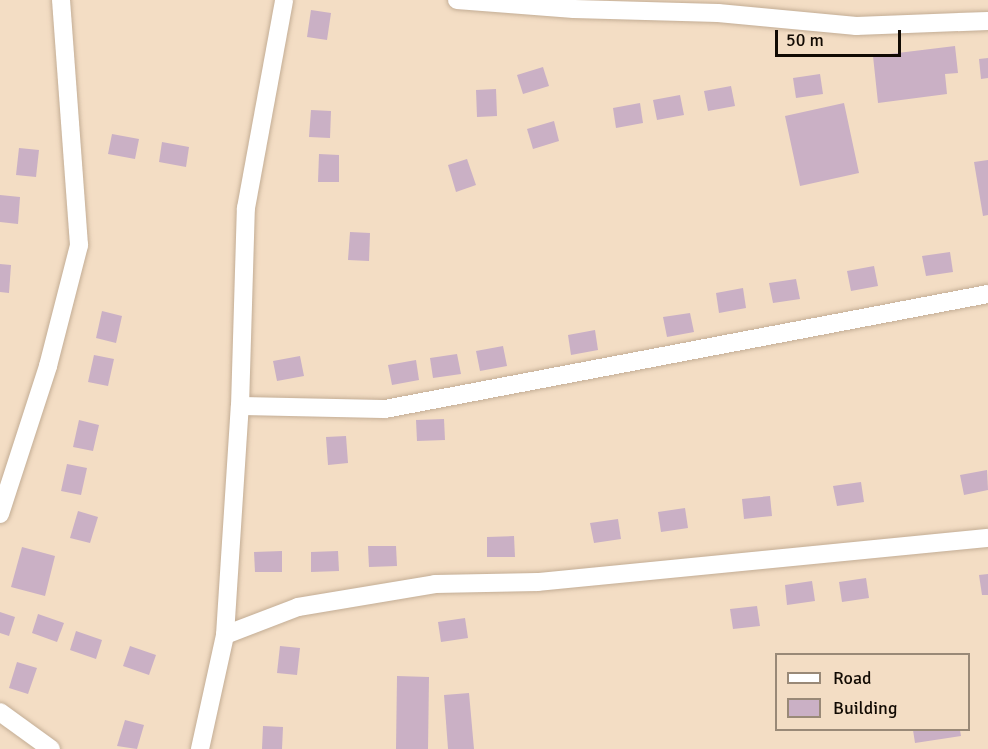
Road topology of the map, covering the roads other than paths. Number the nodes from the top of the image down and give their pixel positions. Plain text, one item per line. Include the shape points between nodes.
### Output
1 (61, 0) edge
2 (284, 0) edge
3 (457, 0) edge
4 (988, 21) edge
5 (988, 294) edge
6 (240, 406) junction
7 (0, 514) edge
8 (988, 538) edge
9 (225, 635) junction
10 (0, 712) edge
11 (51, 749) edge
12 (200, 749) edge

1 - 7 street via 79,245 48,366
2 - 6 street via 246,208
3 - 4 street via 574,9 718,13 856,26
5 - 6 street via 385,409
6 - 9 street
8 - 9 street via 538,582 435,584 297,607
9 - 12 street
10 - 11 street

